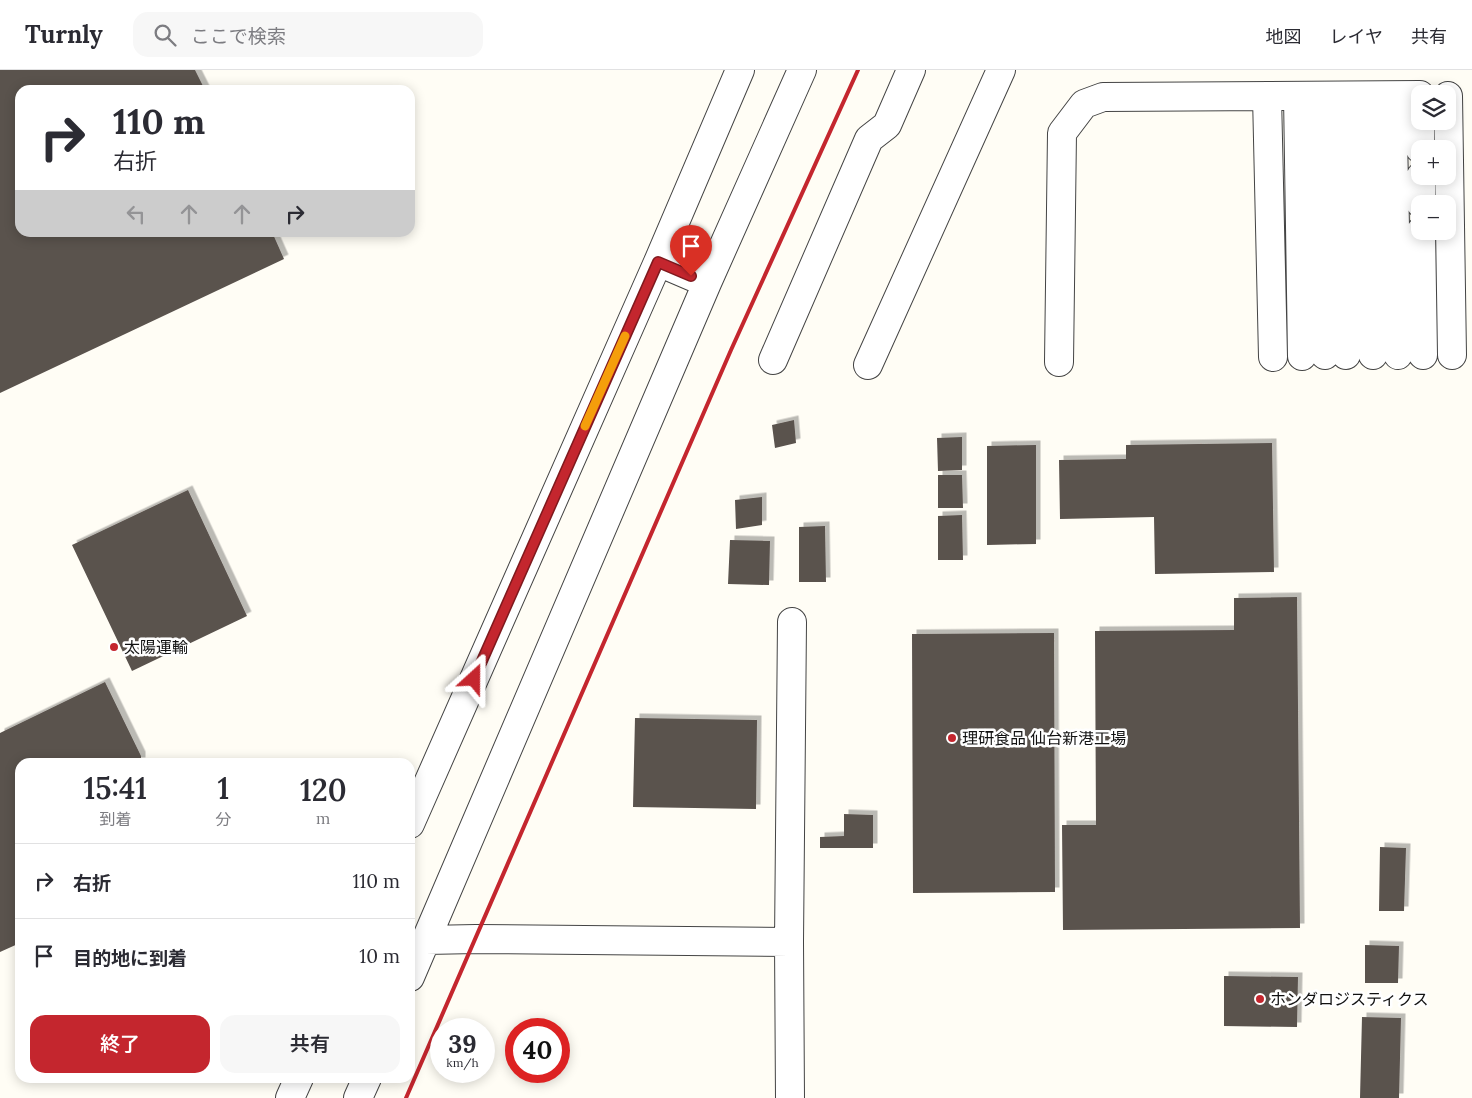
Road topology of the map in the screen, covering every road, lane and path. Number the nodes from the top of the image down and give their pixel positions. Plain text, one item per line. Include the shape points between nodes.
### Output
1 (740, 70) edge
2 (802, 70) edge
3 (911, 70) edge
4 (1000, 70) edge
5 (1411, 95) edge
6 (1267, 96) junction
7 (1345, 96) junction
8 (1449, 130) edge
9 (1419, 240) edge
10 (658, 262) junction
11 (707, 283) junction
12 (1452, 355) dead end
13 (1273, 357) dead end
14 (773, 360) dead end
15 (1059, 362) dead end
16 (868, 365) dead end
17 (792, 622) dead end
18 (415, 813) edge
19 (426, 940) junction
20 (789, 942) junction
21 (415, 966) edge
22 (297, 1083) edge
23 (365, 1083) edge
24 (290, 1098) edge
25 (358, 1098) edge
26 (790, 1098) edge

1 - 10 street
2 - 11 street
3 - 14 street via 887,125 869,139
4 - 16 street
5 - 7 street
6 - 7 street
6 - 13 street
6 - 15 street via 1104,96 1084,104 1062,133
7 - 7 street via 1324,356
7 - 9 street via 1398,355
8 - 12 street
10 - 11 street
10 - 18 street
11 - 19 street
17 - 20 street
19 - 20 street
19 - 21 street
20 - 26 street
22 - 24 street
23 - 25 street

